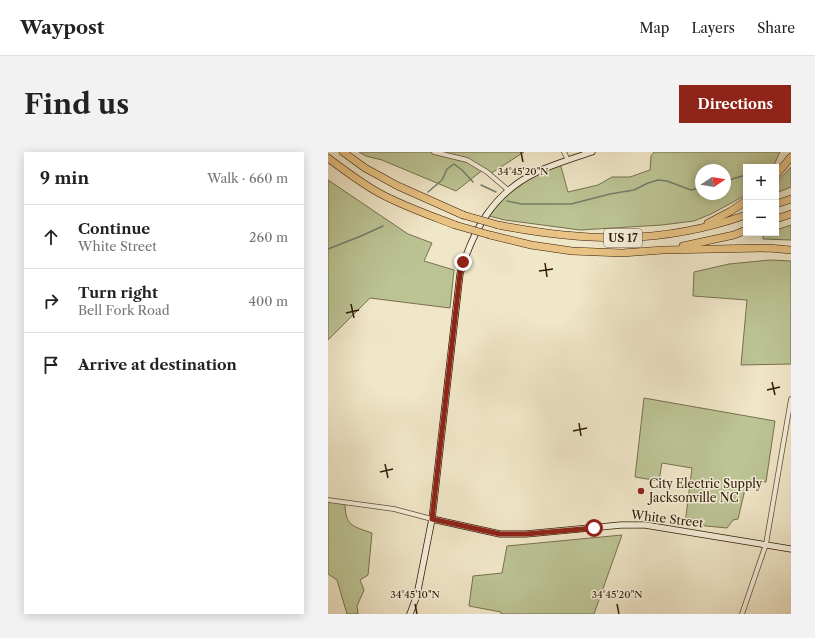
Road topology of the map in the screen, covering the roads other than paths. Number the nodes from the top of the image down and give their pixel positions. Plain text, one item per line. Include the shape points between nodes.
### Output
1 (343, 152) edge
2 (434, 152) edge
3 (564, 152) edge
4 (592, 152) edge
5 (791, 157) edge
6 (328, 158) edge
7 (568, 160) junction
8 (779, 171) edge
9 (508, 190) junction
10 (791, 199) edge
11 (743, 203) edge
12 (779, 203) edge
13 (791, 214) edge
14 (743, 216) edge
15 (779, 219) edge
16 (743, 231) edge
17 (688, 232) junction
18 (663, 250) junction
19 (791, 250) edge
20 (791, 399) edge
21 (328, 500) edge
22 (432, 519) junction
23 (766, 544) junction
24 (791, 549) edge
25 (410, 614) edge
26 (742, 614) edge

1 - 17 highway, US 17, bridge via 365,168 398,186 463,215 498,225 576,237 616,238
2 - 9 street via 467,160 487,172
3 - 7 street
4 - 7 main road
5 - 8 highway
6 - 18 highway, US 17, bridge via 378,192 413,209 490,235 531,246 572,251 622,253
7 - 9 main road via 537,172
9 - 22 main road via 485,215 467,249 460,274
10 - 12 highway
11 - 17 highway
13 - 15 highway
14 - 17 highway, US 17
16 - 18 highway, US 17 via 697,244
18 - 19 highway
20 - 23 street
21 - 22 street, White Street via 394,509
22 - 23 main road, White Street via 506,534 645,525
22 - 25 main road via 417,595
23 - 24 main road, White Street
23 - 26 street

